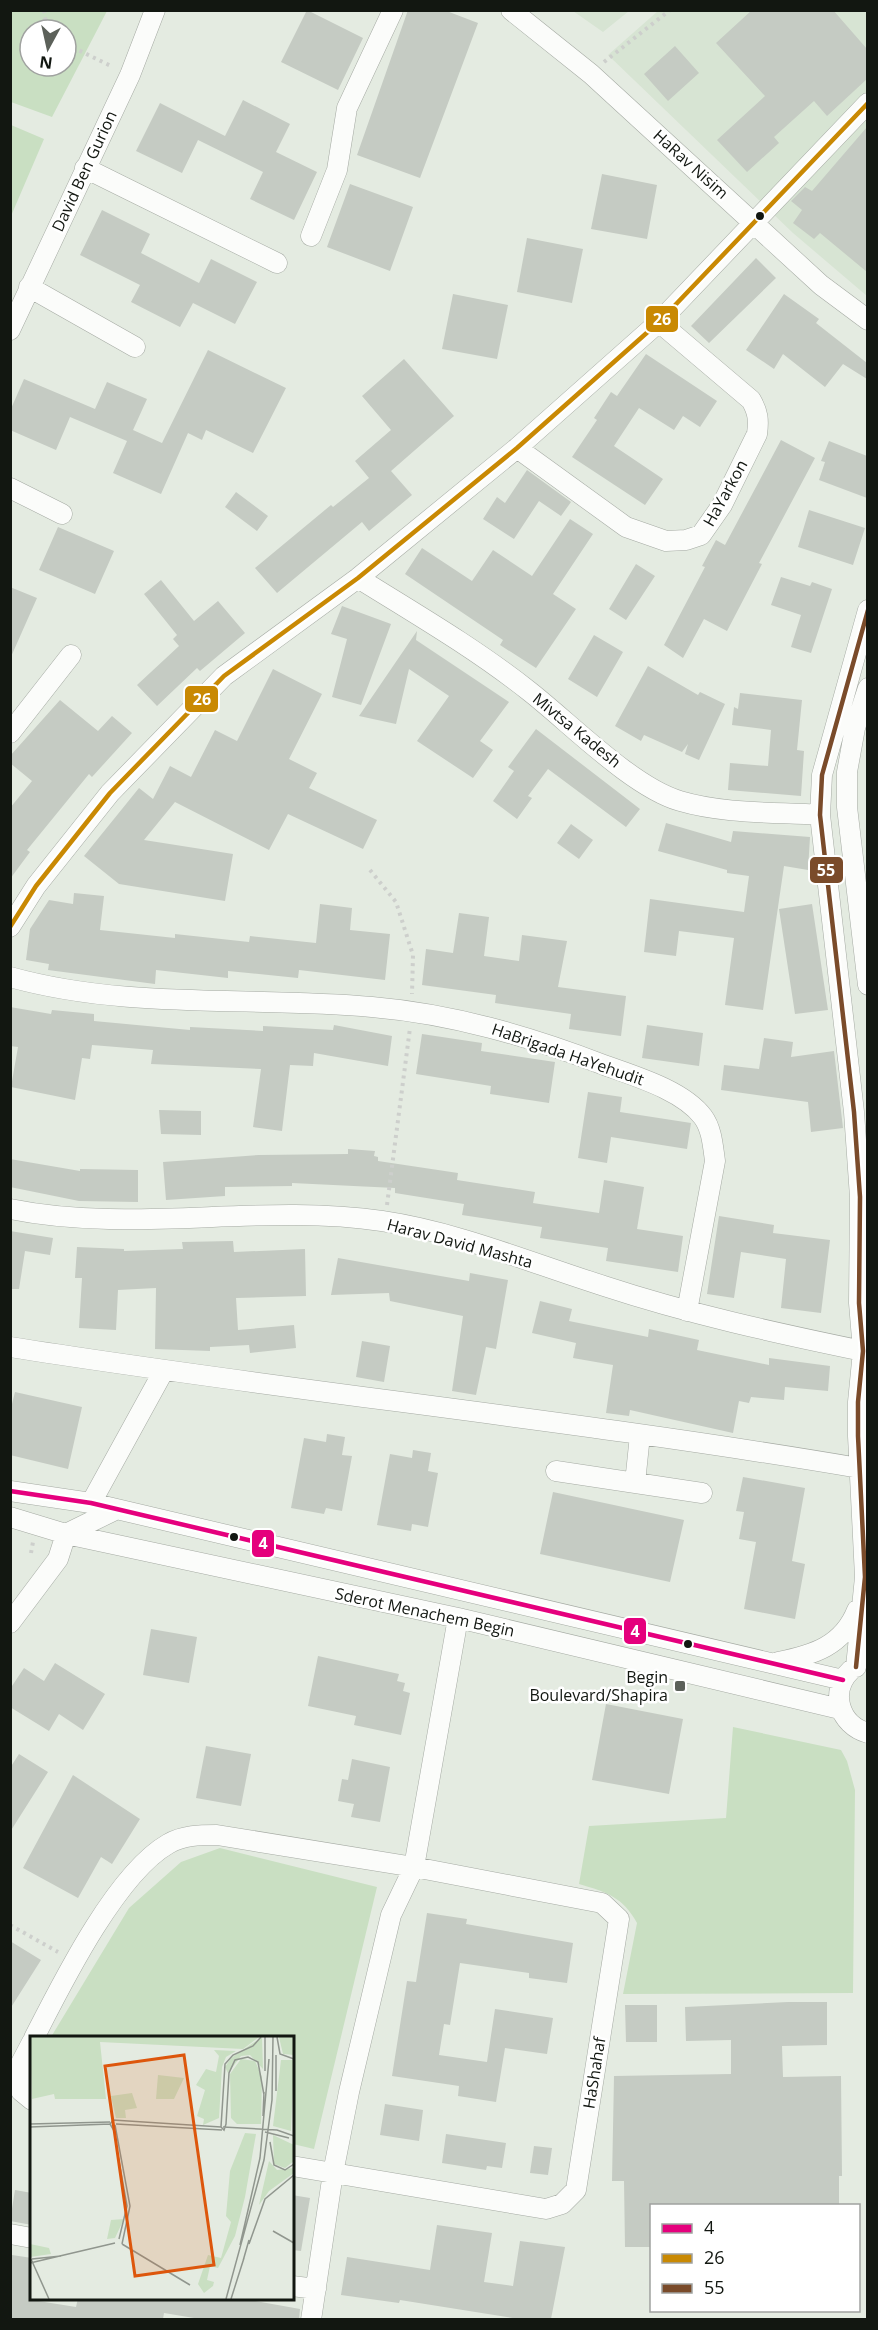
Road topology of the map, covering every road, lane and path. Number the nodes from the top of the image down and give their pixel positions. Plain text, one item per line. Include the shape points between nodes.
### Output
1 (155, 10) edge
2 (393, 10) edge
3 (511, 10) edge
4 (669, 10) edge
5 (78, 50) edge
6 (591, 74) junction
7 (130, 75) junction
8 (867, 103) edge
9 (85, 168) junction
10 (754, 222) junction
11 (311, 236) dead end
12 (277, 263) dead end
13 (29, 287) junction
14 (867, 320) edge
15 (658, 322) junction
16 (10, 330) edge
17 (135, 348) dead end
18 (517, 448) junction
19 (10, 488) edge
20 (62, 514) dead end
21 (358, 578) junction
22 (867, 610) edge
23 (71, 655) dead end
24 (860, 662) edge
25 (867, 688) edge
26 (12, 730) edge
27 (820, 815) junction
28 (370, 870) dead end
29 (10, 927) edge
30 (10, 976) edge
31 (867, 985) edge
32 (412, 1011) junction
33 (10, 1209) edge
34 (385, 1221) junction
35 (859, 1251) junction
36 (867, 1272) edge
37 (687, 1311) junction
38 (865, 1346) edge
39 (10, 1347) edge
40 (163, 1372) junction
41 (640, 1435) junction
42 (859, 1468) junction
43 (556, 1471) dead end
44 (635, 1483) junction
45 (10, 1491) edge
46 (702, 1493) dead end
47 (91, 1503) junction
48 (115, 1510) junction
49 (10, 1517) edge
50 (66, 1534) junction
51 (864, 1586) edge
52 (458, 1618) junction
53 (10, 1623) edge
54 (770, 1664) junction
55 (855, 1670) edge
56 (840, 1709) junction
57 (867, 1733) edge
58 (414, 1867) junction
59 (10, 1925) edge
60 (75, 1961) junction
61 (35, 2036) edge
62 (30, 2046) edge
63 (30, 2098) edge
64 (294, 2166) edge
65 (333, 2173) junction
66 (10, 2234) edge
67 (30, 2238) edge
68 (294, 2286) edge
69 (315, 2289) junction
70 (311, 2319) edge

1 - 7 street, David Ben Gurion
2 - 11 street via 347,108 337,170
3 - 6 street, HaRav Nisim
4 - 6 path
5 - 7 path
6 - 10 street, HaRav Nisim
7 - 9 street, David Ben Gurion
8 - 10 street
9 - 12 street
9 - 13 street, David Ben Gurion
10 - 14 street, HaRav Nisim via 821,285
10 - 15 street
13 - 16 street, David Ben Gurion
13 - 17 street
15 - 18 street
15 - 18 street, HaYarkon via 751,400 757,410 757,434 722,505 701,535 666,541 626,527
18 - 21 street
19 - 20 street
21 - 27 street, Mivtsa Kadesh via 471,649 649,787 678,800 716,808
21 - 29 street via 216,685 110,793 36,886
22 - 24 street
23 - 26 street
24 - 27 street via 822,775
25 - 31 street via 855,728 847,807
27 - 35 street via 854,1112
28 - 32 path via 396,902 413,955
30 - 32 street, HaBrigada HaYehudit via 136,998
32 - 34 path
32 - 37 street, HaBrigada HaYehudit via 522,1035 660,1086 704,1118 715,1161
33 - 34 street, Harav David Mashta via 53,1218 158,1220 326,1214
34 - 37 street, Harav David Mashta via 448,1236
35 - 36 street
35 - 38 street via 859,1303
37 - 38 street, Harav David Mashta
38 - 42 street via 858,1402
39 - 40 street
40 - 41 street
40 - 47 street
41 - 42 street
41 - 44 street
42 - 51 street
43 - 44 street
44 - 46 street
45 - 47 street, Sderot Menachem Begin
47 - 48 street, Sderot Menachem Begin
48 - 50 street
48 - 54 street, Sderot Menachem Begin
49 - 50 street, Sderot Menachem Begin
50 - 52 street, Sderot Menachem Begin
50 - 53 street via 58,1559
51 - 54 street via 852,1623 832,1645 804,1657
51 - 55 street
52 - 56 street, Sderot Menachem Begin
52 - 58 street
54 - 55 street, Sderot Menachem Begin
55 - 56 street via 839,1689
56 - 57 street via 854,1728
58 - 60 street via 217,1834 191,1835 169,1844 134,1872
58 - 65 street via 391,1915
58 - 65 street, HaShahaf via 602,1903 619,1919 576,2190 562,2204 546,2209
59 - 60 path
60 - 61 street
62 - 63 street via 21,2063 21,2091
64 - 65 street, HaShahaf
65 - 69 street
66 - 67 street
68 - 69 street
69 - 70 street

